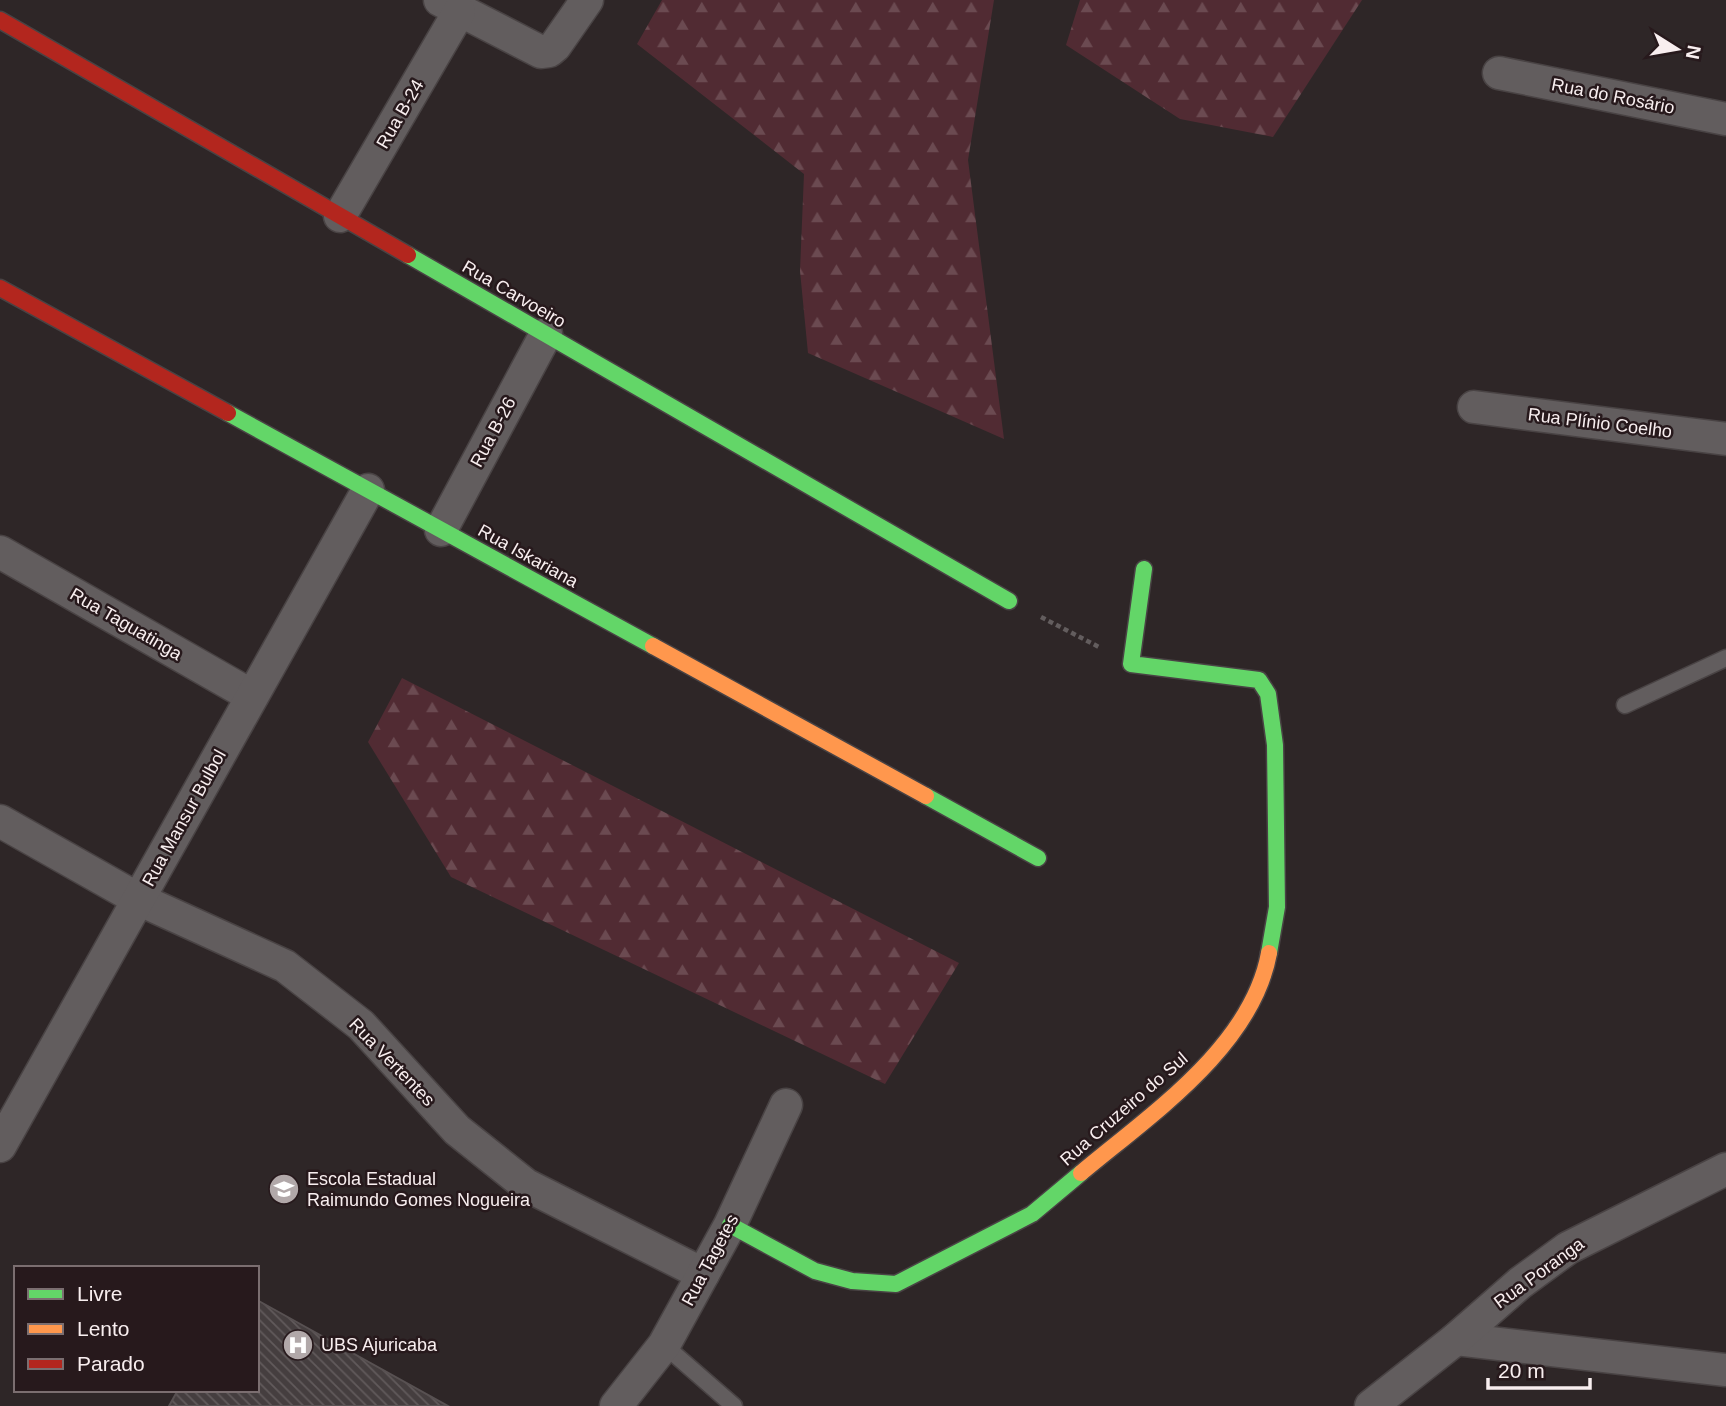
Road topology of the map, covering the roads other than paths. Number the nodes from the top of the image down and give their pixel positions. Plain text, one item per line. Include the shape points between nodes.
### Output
1 (587, 0) edge
2 (449, 6) edge
3 (0, 20) edge
4 (1499, 74) dead end
5 (1726, 119) edge
6 (340, 216) junction
7 (0, 288) edge
8 (546, 334) junction
9 (1474, 407) dead end
10 (1726, 439) edge
11 (368, 490) junction
12 (441, 530) junction
13 (0, 552) edge
14 (1144, 569) dead end
15 (1009, 601) road end
16 (1726, 658) edge
17 (252, 696) junction
18 (1625, 705) dead end
19 (0, 821) edge
20 (1038, 858) dead end
21 (138, 899) junction
22 (786, 1105) dead end
23 (0, 1146) edge
24 (1726, 1169) edge
25 (730, 1225) junction
26 (703, 1274) junction
27 (1455, 1339) junction
28 (664, 1345) junction
29 (1726, 1370) edge
30 (616, 1406) edge
31 (734, 1406) edge
32 (1371, 1406) edge

1 - 2 street via 549,51 532,49
2 - 6 street, Rua B-24
3 - 6 street, Rua Carvoeiro
4 - 5 street, Rua do Rosário
6 - 8 street, Rua Carvoeiro
7 - 11 street, Rua Iskariana
8 - 12 street, Rua B-26
8 - 15 street, Rua Carvoeiro
9 - 10 street, Rua Plínio Coelho
11 - 12 street, Rua Iskariana
11 - 17 street, Rua Mansur Bulbol
12 - 20 street, Rua Iskariana
13 - 17 street, Rua Taguatinga
14 - 25 street, Rua Cruzeiro do Sul via 1131,664 1259,680 1268,694 1275,745 1277,907 1264,980 1239,1024 1192,1080 1032,1214 896,1284 852,1281 816,1271
16 - 18 lane
17 - 21 street, Rua Mansur Bulbol
19 - 21 street, Rua Vertentes
21 - 23 street, Rua Mansur Bulbol
21 - 26 street, Rua Vertentes via 285,966 361,1025 457,1130 526,1185
22 - 25 street, Rua Tagetes
24 - 27 street, Rua Poranga via 1568,1248
25 - 26 street, Rua Tagetes
26 - 28 street, Rua Tagetes
27 - 29 street
27 - 32 street, Rua Poranga
28 - 30 street, Rua Tagetes
28 - 31 lane

